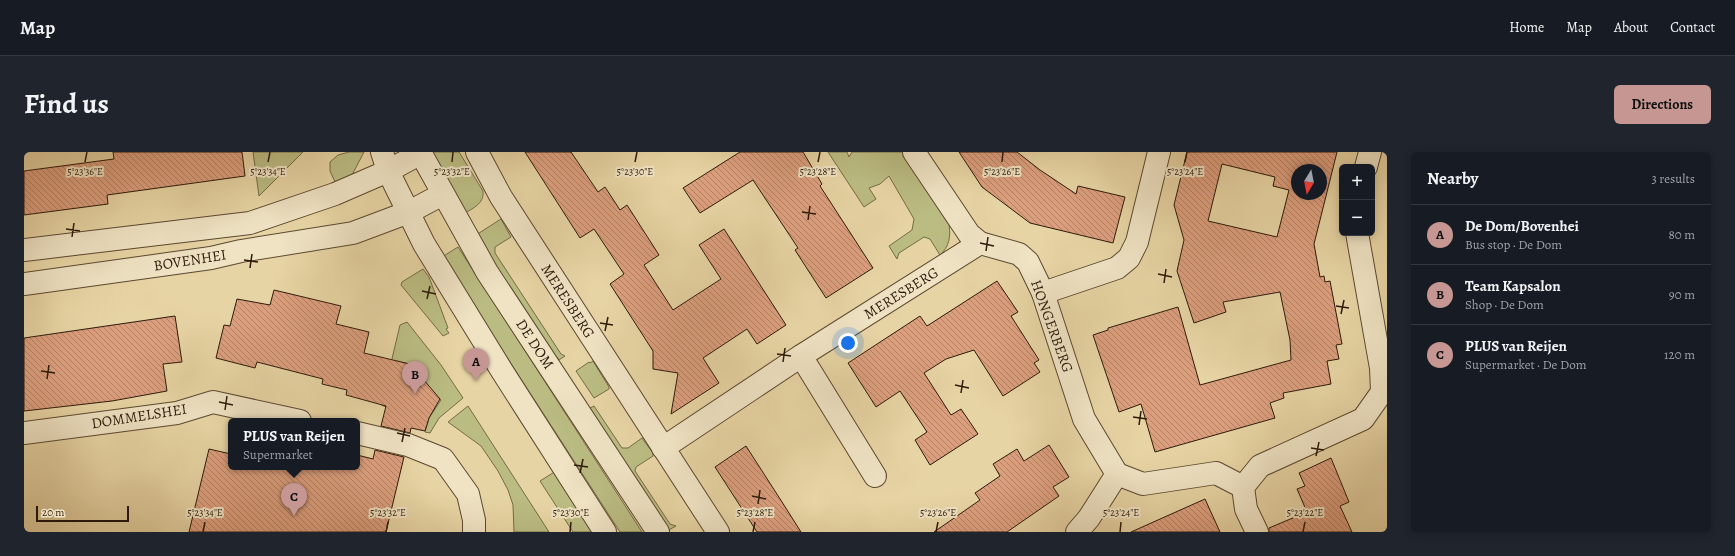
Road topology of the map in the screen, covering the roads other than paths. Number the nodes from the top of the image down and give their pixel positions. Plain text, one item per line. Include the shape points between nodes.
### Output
1 (477, 152) edge
2 (914, 152) edge
3 (1159, 152) edge
4 (1370, 152) edge
5 (420, 153) edge
6 (385, 162) edge
7 (1367, 164) edge
8 (443, 194) junction
9 (409, 212) junction
10 (1358, 236) edge
11 (980, 243) junction
12 (24, 250) edge
13 (24, 284) edge
14 (1043, 293) junction
15 (801, 356) junction
16 (1384, 391) edge
17 (286, 418) edge
18 (24, 433) edge
19 (360, 434) edge
20 (663, 448) junction
21 (1117, 474) junction
22 (875, 476) dead end
23 (1243, 487) junction
24 (474, 532) edge
25 (605, 532) edge
26 (658, 532) edge
27 (718, 532) edge
28 (1077, 532) edge
29 (1257, 532) edge

1 - 20 street, MERESBERG via 501,197
2 - 11 street, HONGERBERG via 969,234
3 - 14 street via 1137,242 1129,258 1117,268
4 - 7 street
5 - 6 street, BOVENHEI
5 - 8 street, DE DOM
6 - 9 street
6 - 12 street, BOVENHEI via 335,194 250,223
8 - 9 street, BOVENHEI
8 - 26 street, DE DOM via 486,272
9 - 13 street, BOVENHEI via 353,233 211,258
9 - 25 street via 424,244
10 - 16 street
11 - 14 street, HONGERBERG via 1019,254 1028,262
11 - 15 street, MERESBERG
14 - 21 street, HONGERBERG via 1084,419
15 - 20 street, MERESBERG
15 - 22 street
16 - 23 street via 1363,419 1260,466
17 - 18 street, DOMMELSHEI via 213,402 177,414
19 - 24 street via 408,445 443,459 468,494
20 - 27 street, MERESBERG
21 - 23 street via 1143,484 1216,473
21 - 28 street
23 - 29 street via 1246,509

